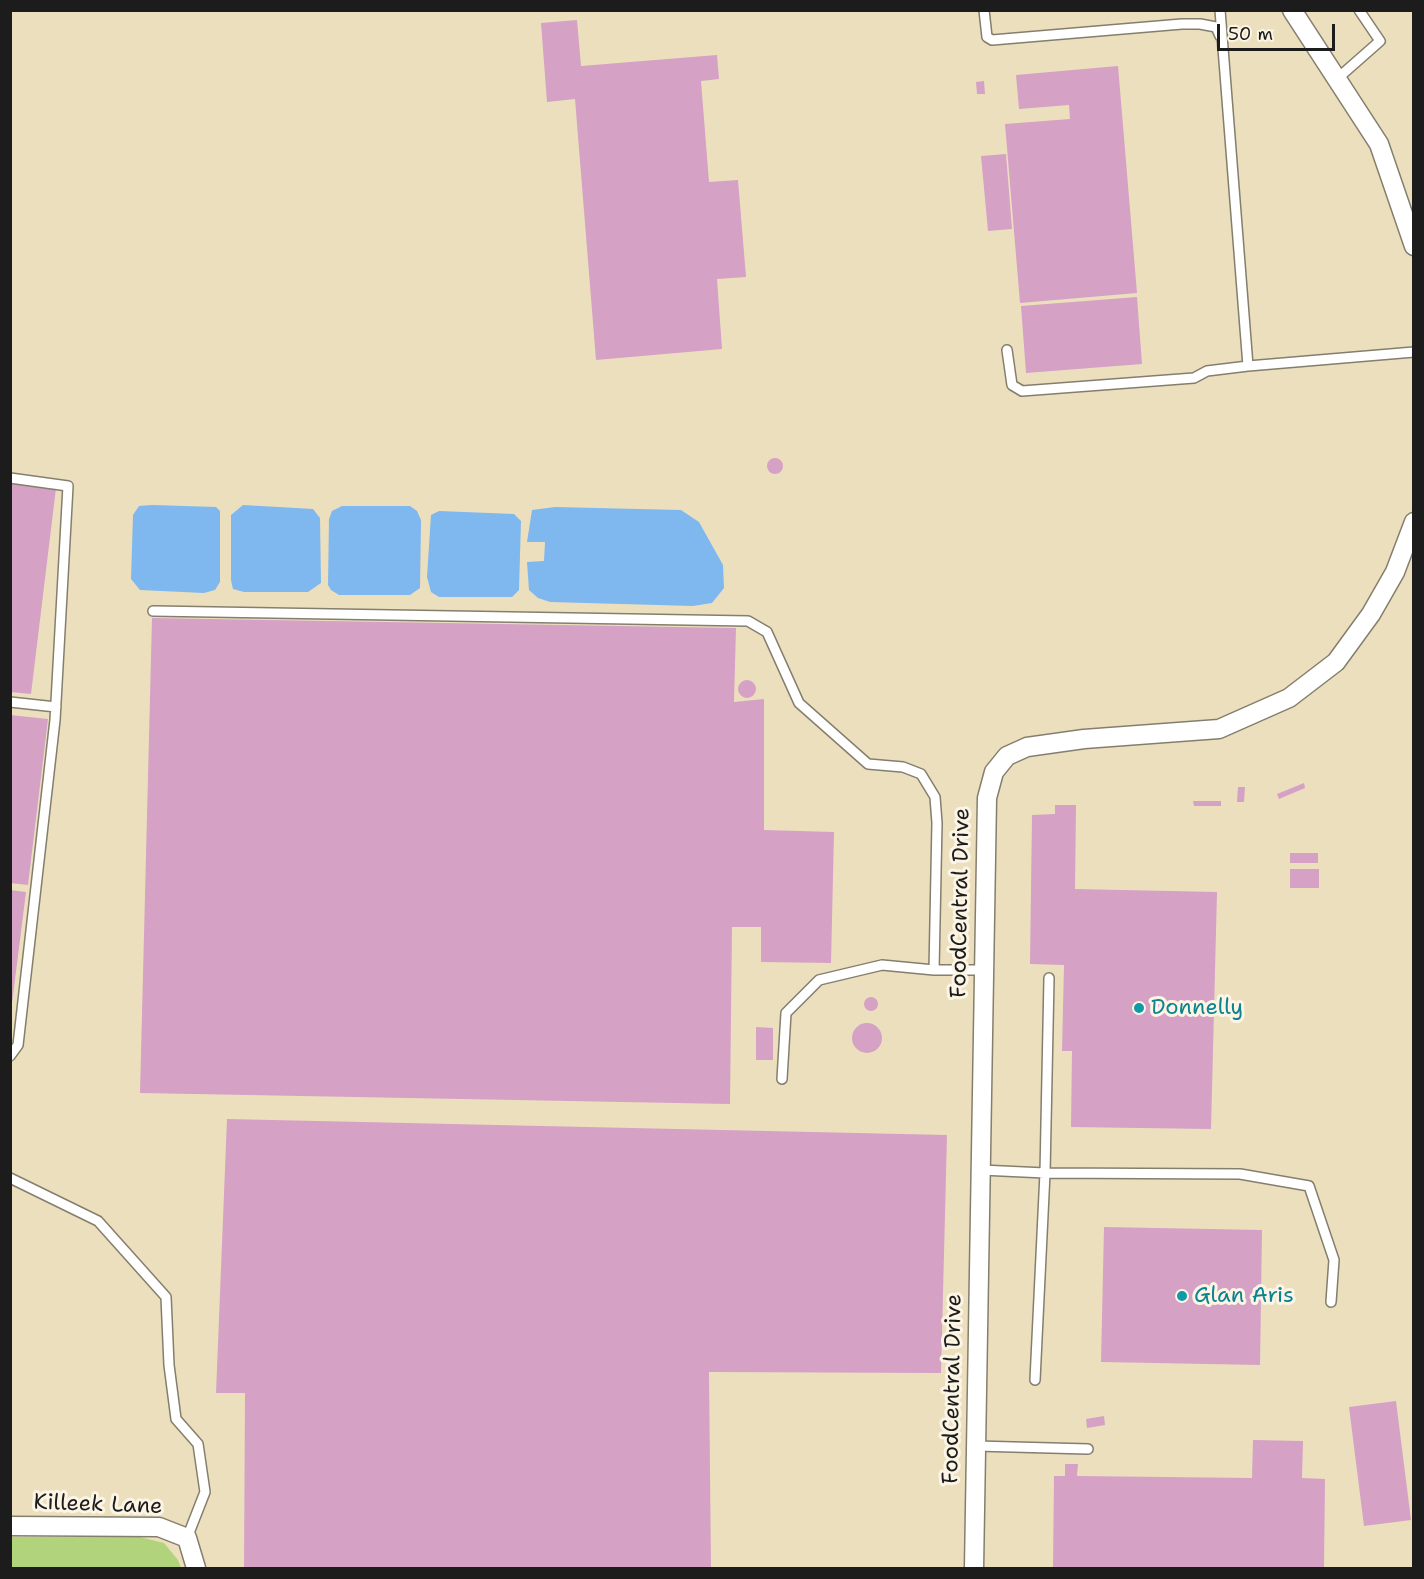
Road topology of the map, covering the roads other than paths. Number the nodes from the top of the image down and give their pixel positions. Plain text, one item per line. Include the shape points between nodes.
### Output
1 (984, 10) edge
2 (1220, 10) edge
3 (1292, 10) edge
4 (1359, 10) edge
5 (1221, 39) junction
6 (1338, 78) junction
7 (1413, 246) edge
8 (1007, 350) dead end
9 (1413, 352) edge
10 (1248, 366) junction
11 (10, 478) edge
12 (1413, 527) edge
13 (153, 611) dead end
14 (10, 702) edge
15 (56, 707) junction
16 (934, 970) junction
17 (983, 970) junction
18 (1049, 978) dead end
19 (10, 1056) edge
20 (782, 1079) dead end
21 (981, 1170) junction
22 (1045, 1173) junction
23 (10, 1178) edge
24 (1331, 1302) dead end
25 (1035, 1380) dead end
26 (976, 1446) junction
27 (1088, 1449) dead end
28 (10, 1526) edge
29 (187, 1538) junction
30 (196, 1569) edge
31 (974, 1569) edge

1 - 5 lane via 987,37 992,40 1182,24 1216,27
2 - 5 lane
3 - 6 street
4 - 6 lane via 1380,41
5 - 10 lane
6 - 7 street via 1379,144
8 - 10 lane via 1012,385 1022,392 1194,378 1206,371
9 - 10 lane
11 - 15 lane via 68,486
12 - 17 street, FoodCentral Drive via 1395,572 1336,662 1289,698 1219,729 1053,742 1007,756 994,772 987,798
13 - 16 lane via 748,621 767,632 799,703 868,764 903,767 921,774 935,797
14 - 15 lane
15 - 19 lane via 18,1045
16 - 17 lane
16 - 20 lane via 882,965 819,980 786,1013
17 - 21 street, FoodCentral Drive
18 - 22 lane
21 - 22 lane
21 - 26 street, FoodCentral Drive
22 - 24 lane via 1240,1174 1309,1185 1334,1260
22 - 25 lane
23 - 29 lane via 99,1221 166,1297 176,1419 198,1444 205,1492
26 - 27 lane
26 - 31 street, FoodCentral Drive
28 - 29 street, Killeek Lane via 159,1527
29 - 30 street, Killeek Lane

